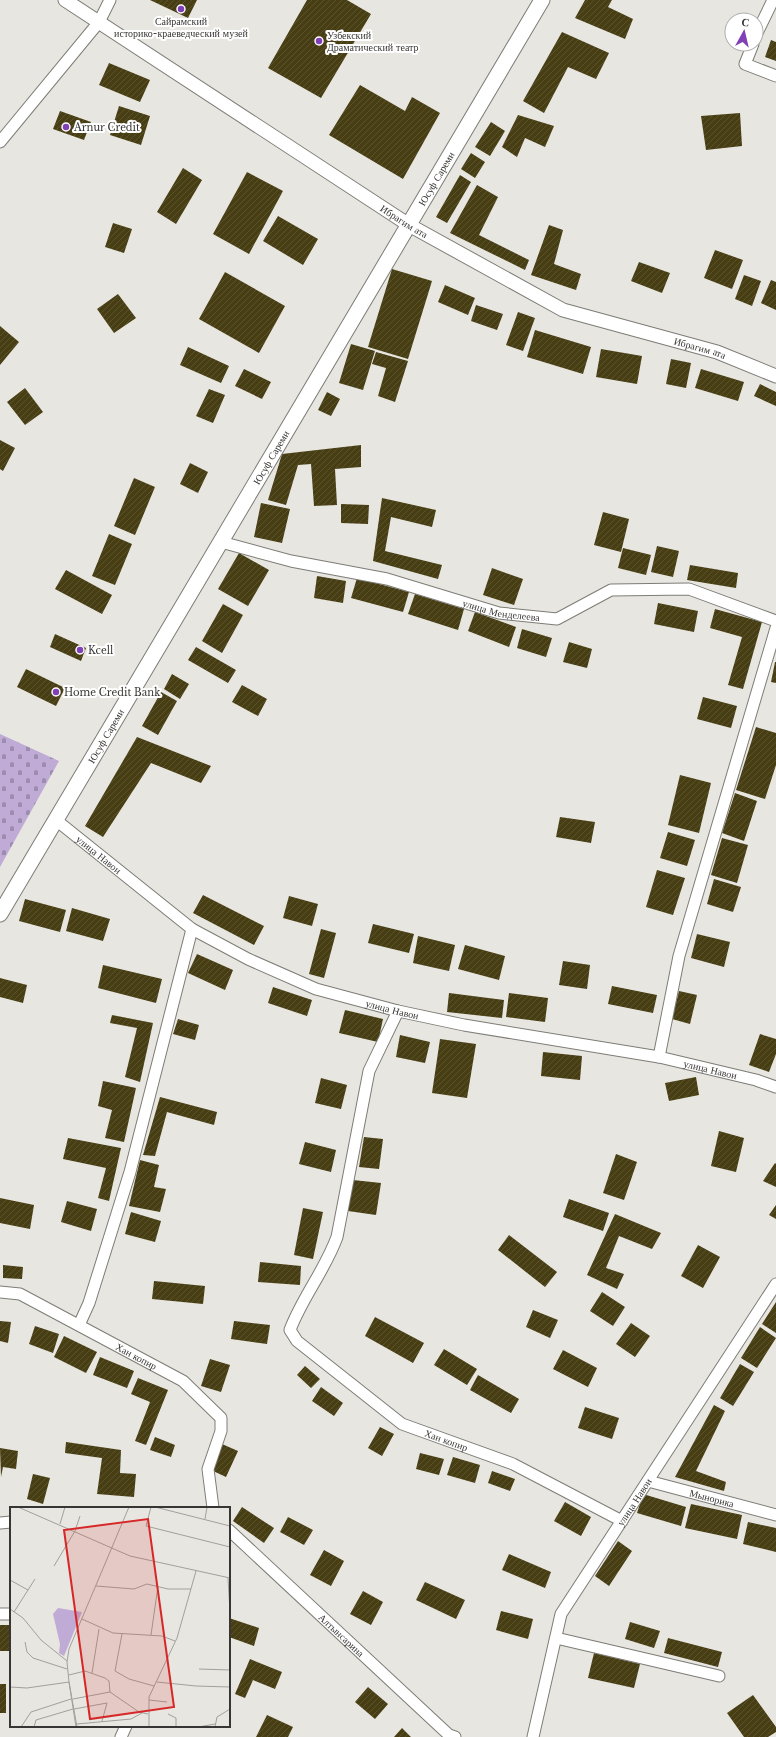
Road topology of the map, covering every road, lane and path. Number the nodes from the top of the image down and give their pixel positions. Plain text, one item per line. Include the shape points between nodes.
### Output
1 (65, 0) edge
2 (110, 0) edge
3 (542, 0) edge
4 (773, 0) edge
5 (764, 19) edge
6 (99, 22) junction
7 (750, 52) edge
8 (776, 76) edge
9 (0, 142) edge
10 (409, 225) junction
11 (776, 376) edge
12 (221, 542) junction
13 (776, 621) edge
14 (776, 628) edge
15 (56, 820) junction
16 (0, 914) edge
17 (192, 929) junction
18 (398, 1011) junction
19 (659, 1057) junction
20 (776, 1087) edge
21 (776, 1284) edge
22 (0, 1292) edge
23 (79, 1326) junction
24 (648, 1481) junction
25 (213, 1507) edge
26 (776, 1515) edge
27 (622, 1521) junction
28 (230, 1531) edge
29 (556, 1638) junction
30 (719, 1676) dead end
31 (126, 1727) edge
32 (121, 1737) edge
33 (455, 1737) edge
34 (533, 1737) edge

1 - 6 street, Ибрагим ата
2 - 6 street
3 - 10 main road, Юсуф Сареми
4 - 5 street
6 - 9 street
6 - 10 street, Ибрагим ата
7 - 8 street via 745,64
10 - 11 street, Ибрагим ата via 563,310 717,352
10 - 12 main road, Юсуф Сареми
12 - 13 street, улица Менделеева via 291,561 387,579 499,612 557,619 611,590 689,589
12 - 15 main road, Юсуф Сареми
14 - 19 street via 678,956
15 - 16 main road, Юсуф Сареми
15 - 17 street, улица Навои
17 - 18 street, улица Навои via 248,959 316,988
17 - 23 street via 130,1172 89,1303
18 - 19 street, улица Навои via 464,1025
18 - 27 street, Хан копир via 369,1071 338,1237 330,1257 290,1330 297,1341 402,1424 514,1464
19 - 20 street, улица Навои
21 - 24 street, улица Навои
22 - 23 street, Хан копир via 20,1294
23 - 25 street, Хан копир via 183,1380 222,1418 221,1431 208,1469
24 - 26 street, Мынорика
24 - 27 street, улица Навои
27 - 29 street, улица Навои via 561,1614
28 - 33 street, Алтынсарина via 449,1735
29 - 30 street
29 - 34 street, улица Навои
31 - 32 street

